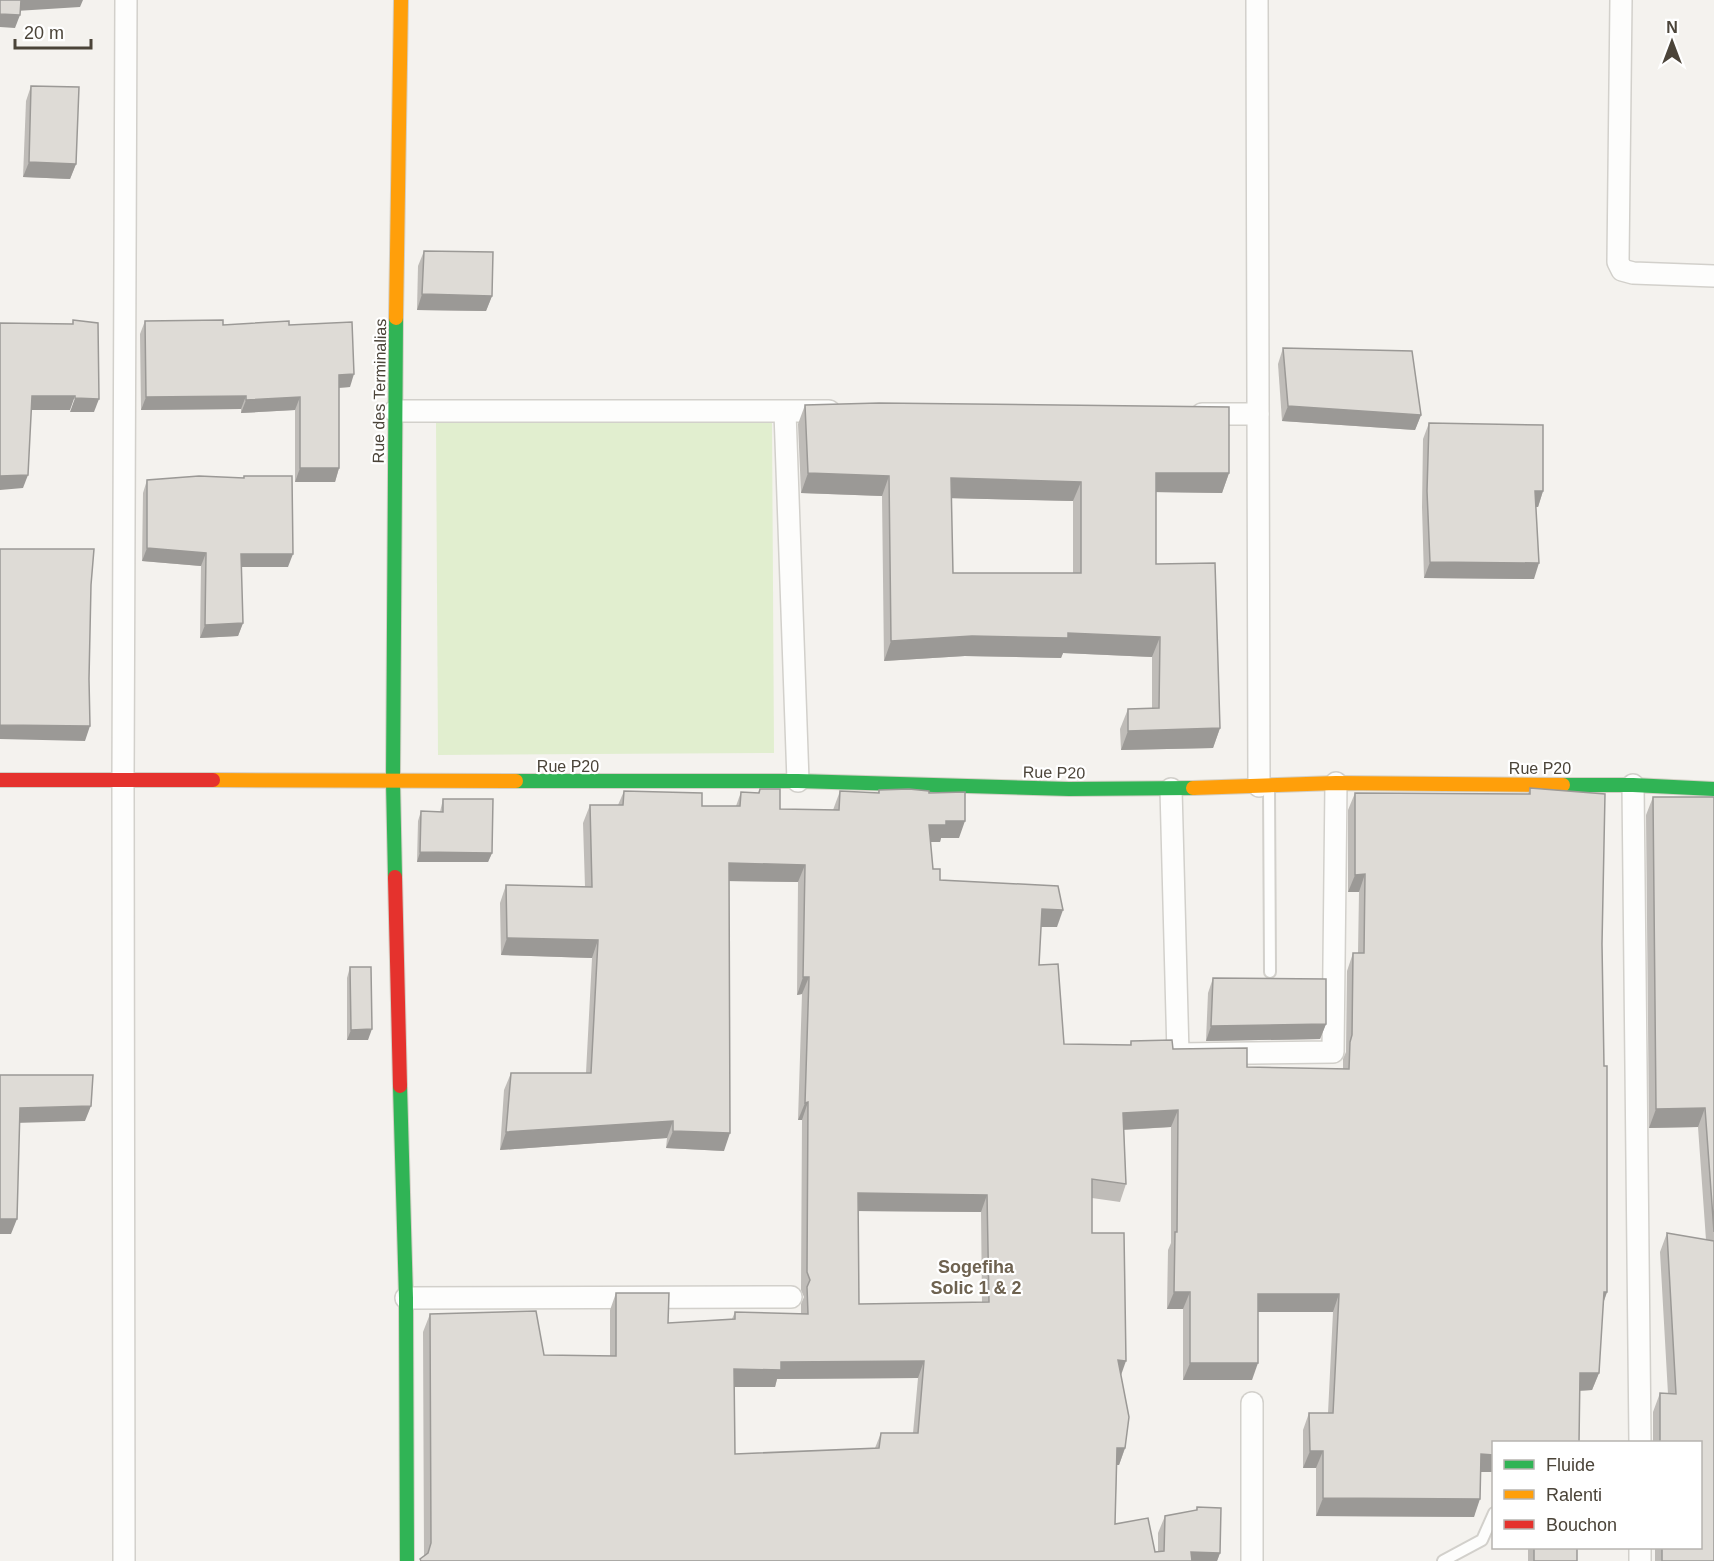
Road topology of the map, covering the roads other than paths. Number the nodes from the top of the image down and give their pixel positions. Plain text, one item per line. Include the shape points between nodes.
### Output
1 (126, 0) edge
2 (401, 0) edge
3 (1257, 0) edge
4 (1621, 0) edge
5 (1714, 276) edge
6 (395, 411) junction
7 (850, 411) edge
8 (785, 412) junction
9 (1188, 413) edge
10 (1258, 414) junction
11 (0, 780) edge
12 (123, 781) junction
13 (393, 781) junction
14 (798, 781) junction
15 (1336, 783) junction
16 (1264, 785) junction
17 (1633, 785) junction
18 (1171, 789) junction
19 (1714, 789) edge
20 (1270, 972) dead end
21 (791, 1297) dead end
22 (406, 1298) junction
23 (1252, 1403) dead end
24 (1640, 1441) edge
25 (1492, 1518) edge
26 (124, 1561) edge
27 (407, 1561) edge
28 (1252, 1561) edge
29 (1443, 1561) edge

1 - 12 street
2 - 6 street, Rue des Terminalias
3 - 10 street
4 - 5 street via 1618,262 1622,270 1633,273
6 - 8 street
6 - 13 street, Rue des Terminalias
7 - 8 street
8 - 14 street
9 - 10 street
10 - 16 street
11 - 12 street, Rue P20
12 - 13 street, Rue P20
12 - 26 street
13 - 14 street, Rue P20
13 - 22 street, Rue des Terminalias
14 - 18 street, Rue P20
15 - 16 street, Rue P20
15 - 17 street, Rue P20
15 - 18 street via 1333,1052 1178,1054
16 - 18 street, Rue P20
16 - 20 lane
17 - 19 street, Rue P20
17 - 24 street
21 - 22 street
22 - 27 street, Rue des Terminalias
23 - 28 street
25 - 29 lane via 1482,1540

